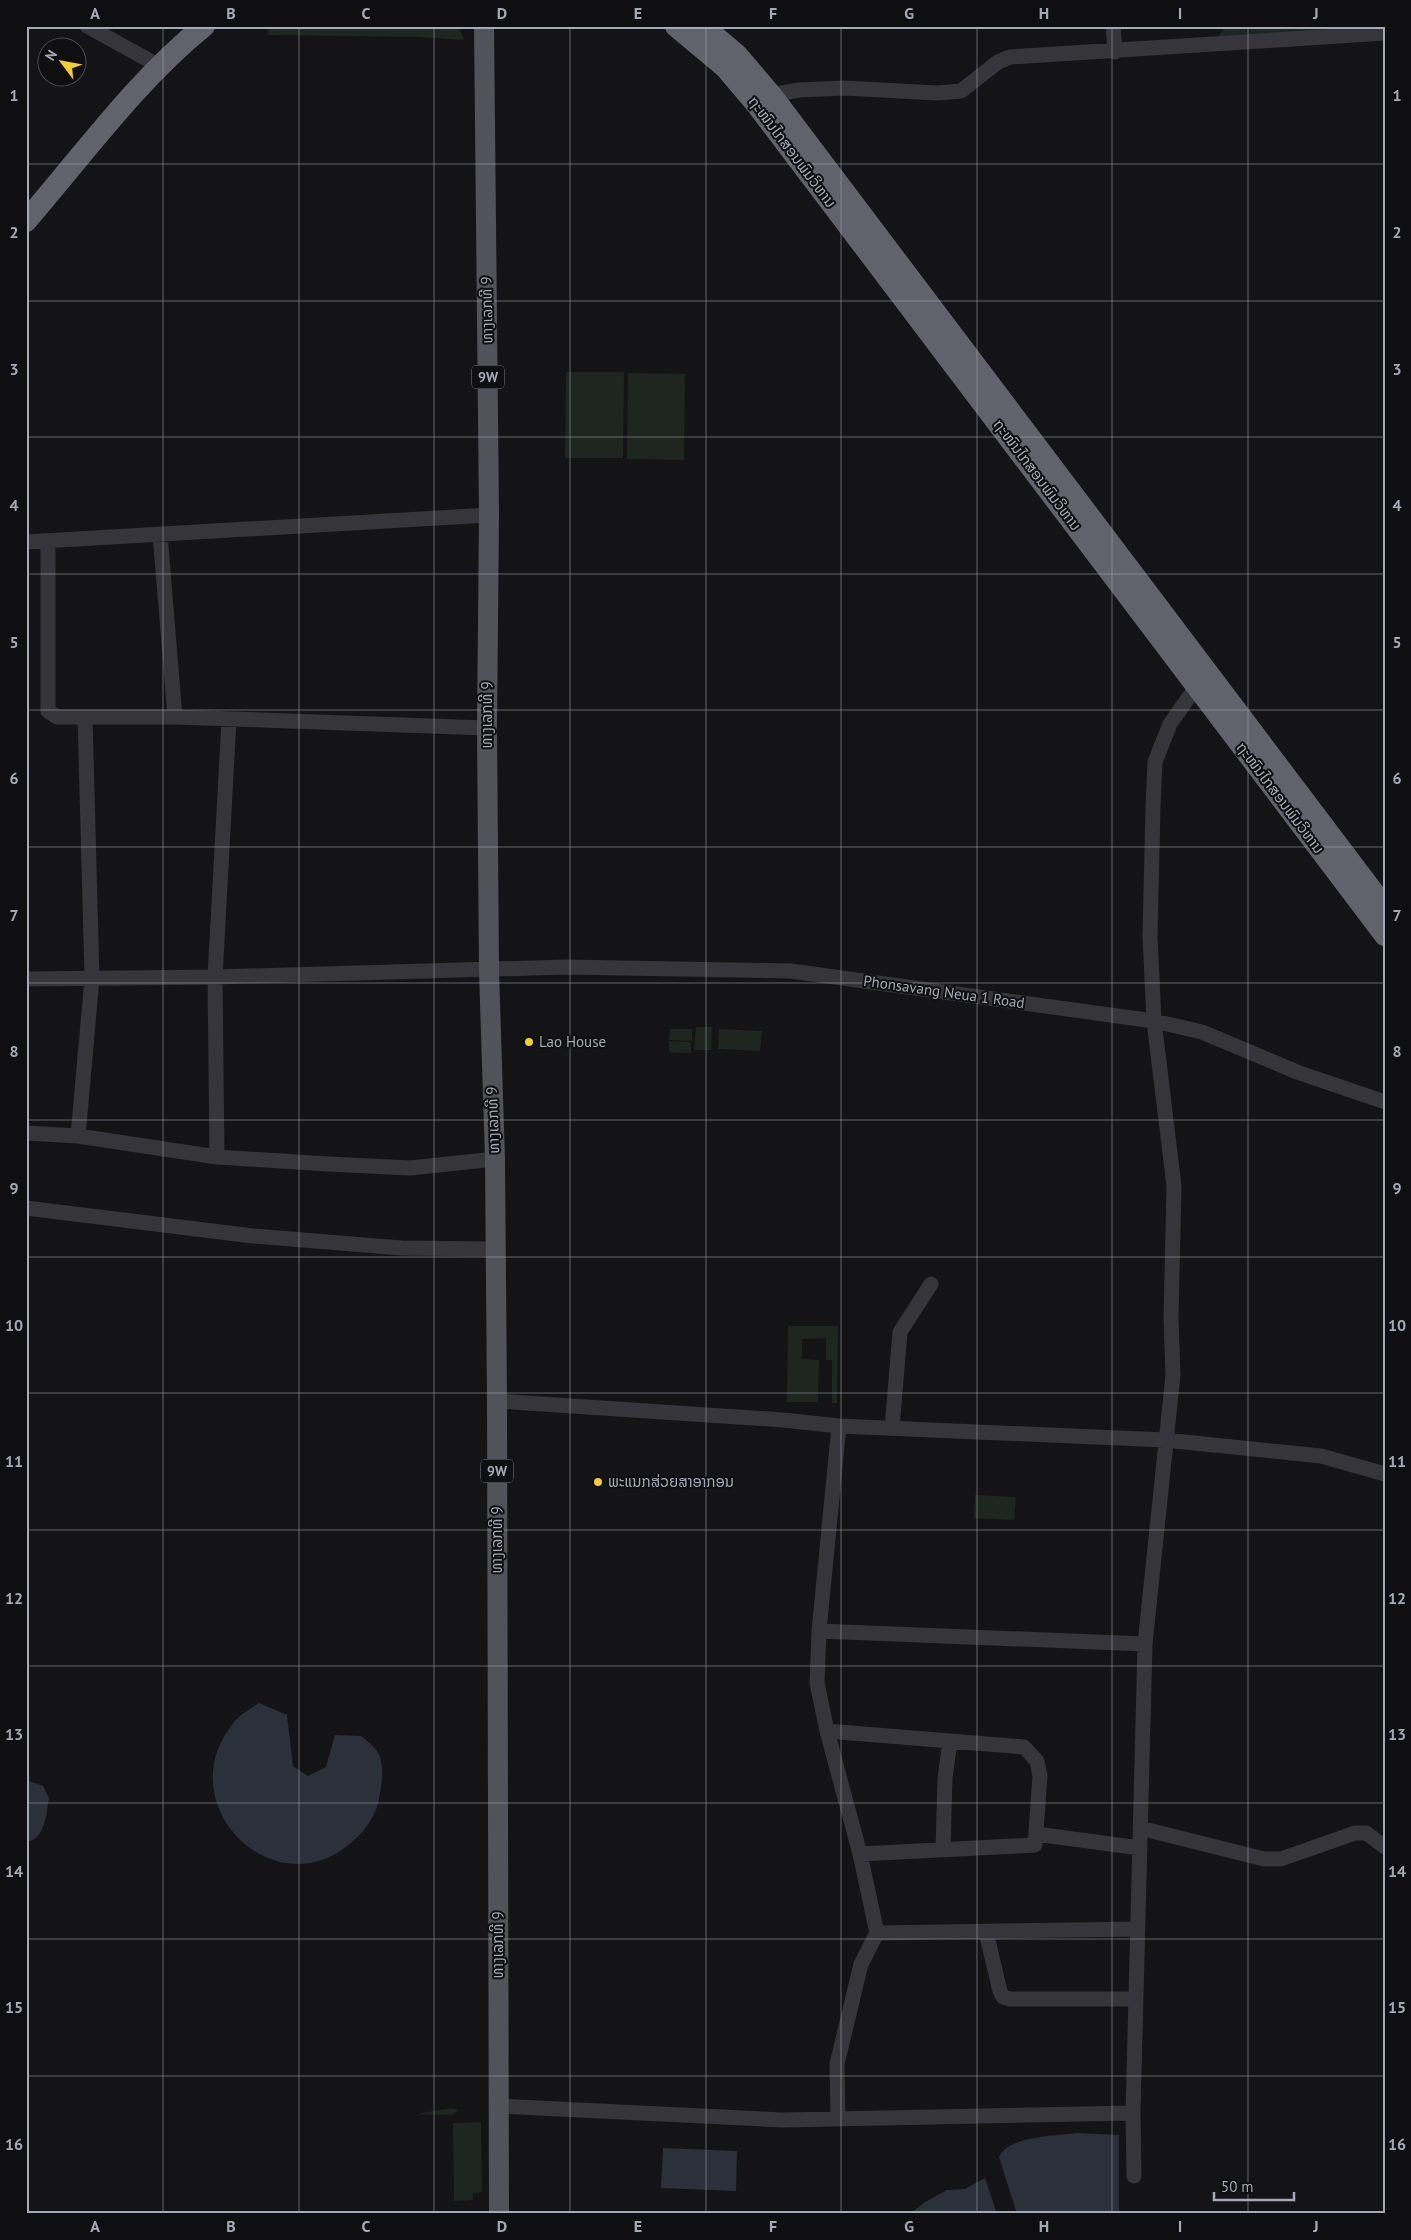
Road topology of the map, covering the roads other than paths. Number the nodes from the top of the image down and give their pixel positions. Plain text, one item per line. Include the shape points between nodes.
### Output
1 (87, 26) edge
2 (204, 26) edge
3 (484, 26) edge
4 (676, 26) edge
5 (703, 26) edge
6 (1114, 26) edge
7 (1385, 33) edge
8 (1115, 52) junction
9 (160, 67) junction
10 (765, 101) junction
11 (26, 221) edge
12 (489, 515) junction
13 (160, 534) junction
14 (48, 541) junction
15 (26, 542) edge
16 (1196, 687) junction
17 (85, 717) junction
18 (175, 717) junction
19 (229, 720) junction
20 (487, 728) junction
21 (1385, 908) edge
22 (1385, 935) edge
23 (489, 970) junction
24 (215, 977) junction
25 (92, 978) junction
26 (26, 979) edge
27 (1154, 1021) junction
28 (1385, 1102) edge
29 (26, 1133) edge
30 (78, 1136) junction
31 (217, 1157) junction
32 (495, 1159) junction
33 (26, 1208) edge
34 (495, 1249) junction
35 (931, 1284) dead end
36 (497, 1401) junction
37 (839, 1426) junction
38 (892, 1428) junction
39 (1165, 1440) junction
40 (1385, 1474) edge
41 (819, 1631) junction
42 (1145, 1644) junction
43 (827, 1731) junction
44 (950, 1741) junction
45 (1140, 1828) junction
46 (1036, 1834) junction
47 (1385, 1847) edge
48 (1140, 1848) junction
49 (943, 1850) junction
50 (860, 1854) junction
51 (1138, 1930) junction
52 (986, 1932) junction
53 (877, 1933) junction
54 (1136, 1999) junction
55 (499, 2106) junction
56 (1133, 2113) junction
57 (838, 2120) junction
58 (1134, 2176) dead end
59 (499, 2214) edge

1 - 9 street
2 - 9 highway
3 - 12 main road, ທາງເລກທີ 9 / 9W
4 - 10 highway, ຖະໜົນໄກສອນພົມວິຫານ
5 - 10 highway, ຖະໜົນໄກສອນພົມວິຫານ via 736,55
6 - 8 street
7 - 8 street
8 - 10 street via 1010,57 998,62 961,91 799,90
9 - 11 highway
10 - 16 highway, ຖະໜົນໄກສອນພົມວິຫານ
10 - 21 highway, ຖະໜົນໄກສອນພົມວິຫານ
12 - 13 street
12 - 20 main road, ທາງເລກທີ 9 / 9W
13 - 14 street
13 - 18 street
14 - 15 street
14 - 17 street via 48,711 57,717
16 - 22 highway, ຖະໜົນໄກສອນພົມວິຫານ
16 - 27 street via 1170,724 1155,762 1150,936
17 - 18 street
17 - 25 street
18 - 19 street
19 - 20 street
19 - 24 street
20 - 23 main road, ທາງເລກທີ 9 / 9W
23 - 24 street, Phonsavang Neua 1 Road
23 - 27 street, Phonsavang Neua 1 Road via 566,967 792,971
23 - 32 main road, ທາງເລກທີ 9 / 9W
24 - 25 street, Phonsavang Neua 1 Road
24 - 31 street
25 - 26 street, Phonsavang Neua 1 Road
25 - 30 street
27 - 28 street, Phonsavang Neua 1 Road via 1202,1032 1297,1072
27 - 39 street via 1174,1186 1173,1375
29 - 30 street
30 - 31 street
31 - 32 street via 410,1168
32 - 34 main road, ທາງເລກທີ 9 / 9W
33 - 34 street via 263,1237 400,1248
34 - 36 main road, ທາງເລກທີ 9 / 9W
35 - 38 street via 900,1332
36 - 37 street
36 - 55 main road, ທາງເລກທີ 9 / 9W
37 - 38 street
37 - 41 street
38 - 39 street
39 - 40 street via 1321,1456
39 - 42 street
41 - 42 street
41 - 43 street via 817,1683
42 - 45 street
43 - 44 street
43 - 50 street
44 - 46 street via 1024,1748 1038,1761
44 - 49 street via 945,1778
45 - 47 street via 1264,1859 1281,1859 1355,1832 1366,1833
45 - 48 street
46 - 48 street
46 - 49 street via 1036,1845
48 - 51 street
49 - 50 street
50 - 53 street
51 - 52 street
51 - 54 street
52 - 53 street
52 - 54 street via 1003,1996 1010,1999
53 - 57 street via 861,1964 837,2064
54 - 56 street
55 - 57 street
55 - 59 main road, ທາງເລກທີ 9 / 9W
56 - 57 street
56 - 58 street

